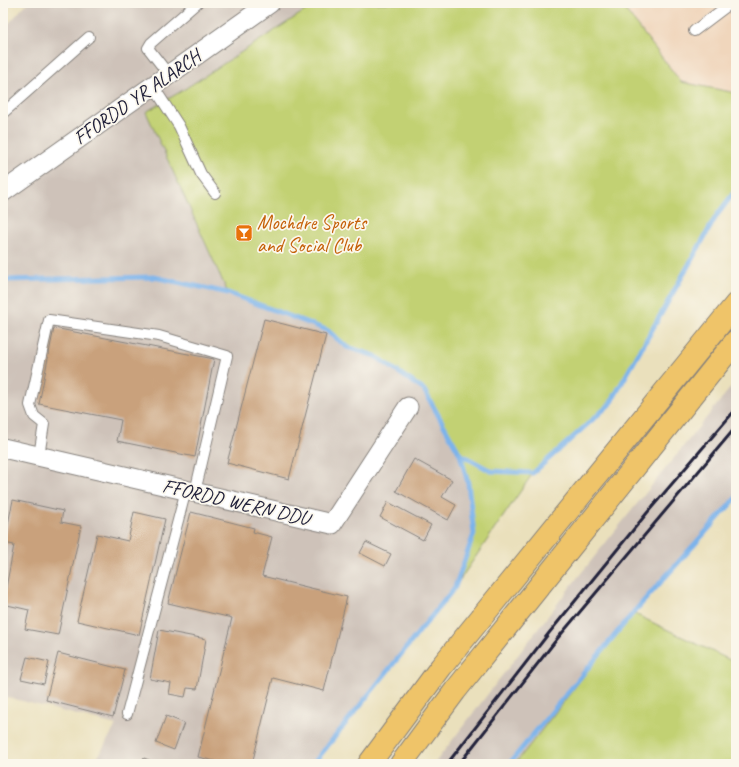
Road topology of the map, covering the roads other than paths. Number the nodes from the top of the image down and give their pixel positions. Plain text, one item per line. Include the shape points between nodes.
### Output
1 (197, 3) edge
2 (270, 3) edge
3 (731, 3) edge
4 (694, 31) dead end
5 (88, 37) dead end
6 (169, 75) junction
7 (153, 86) junction
8 (3, 113) edge
9 (3, 192) edge
10 (215, 193) dead end
11 (736, 304) edge
12 (736, 341) edge
13 (408, 407) dead end
14 (3, 448) edge
15 (39, 456) junction
16 (191, 491) junction
17 (127, 714) dead end
18 (370, 764) edge
19 (401, 764) edge

1 - 6 lane via 148,48
2 - 6 street, FFORDD YR ALARCH
3 - 4 lane
5 - 8 lane
6 - 7 street, FFORDD YR ALARCH
7 - 9 street, FFORDD YR ALARCH
7 - 10 lane via 179,126 201,174
11 - 18 highway via 441,667
12 - 19 highway via 455,691
13 - 16 street, FFORDD WERN DDU via 332,524
14 - 15 street, FFORDD WERN DDU
15 - 16 street, FFORDD WERN DDU
15 - 16 lane via 44,424 34,416 30,405 49,320 159,336 227,356
16 - 17 lane

